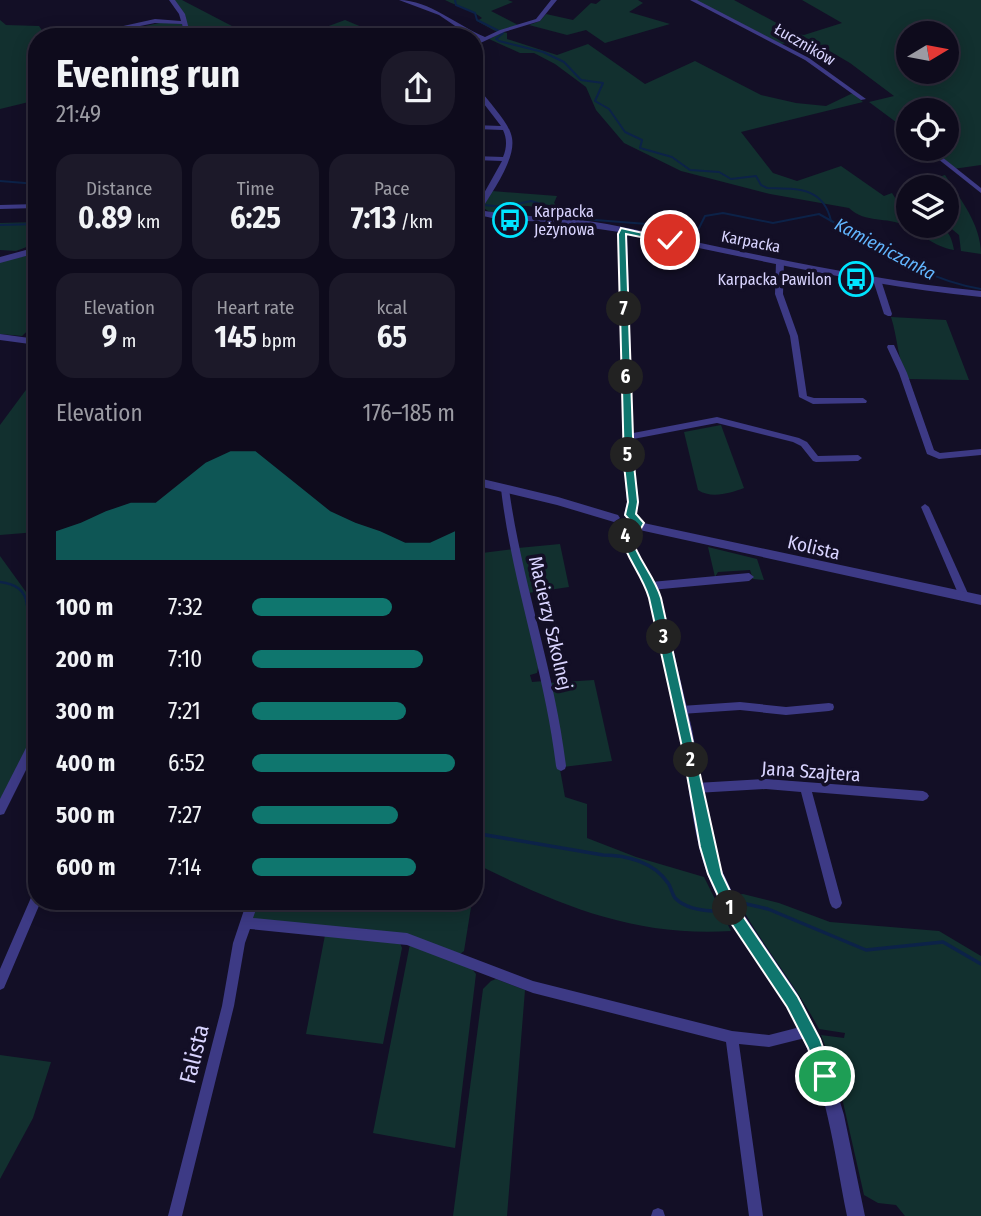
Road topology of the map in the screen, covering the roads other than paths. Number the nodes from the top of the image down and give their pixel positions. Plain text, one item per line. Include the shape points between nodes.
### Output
1 (173, 0) edge
2 (402, 0) edge
3 (554, 0) edge
4 (693, 0) edge
5 (184, 23) junction
6 (120, 28) edge
7 (185, 28) edge
8 (462, 28) edge
9 (485, 39) edge
10 (483, 99) edge
11 (863, 99) dead end
12 (483, 127) edge
13 (505, 128) junction
14 (483, 158) edge
15 (505, 159) junction
16 (944, 161) edge
17 (981, 191) edge
18 (483, 200) edge
19 (28, 206) edge
20 (0, 207) edge
21 (483, 209) edge
22 (624, 230) junction
23 (28, 252) edge
24 (0, 260) edge
25 (780, 262) junction
26 (877, 280) junction
27 (981, 294) edge
28 (888, 314) dead end
29 (0, 337) edge
30 (28, 341) edge
31 (891, 347) dead end
32 (863, 401) dead end
33 (628, 437) junction
34 (981, 452) edge
35 (858, 458) dead end
36 (483, 483) edge
37 (505, 489) junction
38 (925, 507) dead end
39 (630, 515) junction
40 (614, 518) junction
41 (632, 530) junction
42 (749, 577) dead end
43 (651, 586) junction
44 (965, 598) junction
45 (981, 600) edge
46 (829, 707) dead end
47 (681, 710) junction
48 (28, 755) edge
49 (561, 766) dead end
50 (804, 787) junction
51 (696, 788) junction
52 (923, 796) dead end
53 (0, 810) edge
54 (836, 904) dead end
55 (31, 910) edge
56 (250, 910) edge
57 (245, 923) junction
58 (0, 984) edge
59 (808, 1031) junction
60 (732, 1037) junction
61 (175, 1216) edge
62 (756, 1216) edge
63 (856, 1216) edge

1 - 5 street
2 - 8 street via 441,14
3 - 9 street via 538,20
4 - 11 street, Łuczników via 807,59
5 - 6 street via 155,21
5 - 7 street
10 - 13 street
12 - 13 street
13 - 15 street via 510,145
14 - 15 street
15 - 18 street
16 - 17 street
19 - 20 street
21 - 22 street, Karpacka
22 - 25 street, Karpacka
22 - 33 street
23 - 24 street
25 - 26 street, Karpacka
25 - 32 street via 779,294 794,335 803,397
26 - 27 street, Karpacka
26 - 28 street
29 - 30 street
31 - 34 street via 930,452 939,456
33 - 35 street via 722,420 796,440 816,459
33 - 39 street
36 - 37 street
37 - 40 street
37 - 49 street, Macierzy Szkolnej
38 - 44 street
39 - 40 street
39 - 41 street via 637,519
40 - 41 street via 615,529
41 - 43 street via 629,551
41 - 44 street, Kolista
42 - 43 street
43 - 47 street
44 - 45 street, Kolista
46 - 47 street
47 - 51 street
48 - 53 street
50 - 51 street, Jana Szajtera
50 - 52 street, Jana Szajtera
50 - 54 street
51 - 59 street via 707,847 725,899
55 - 58 street
56 - 57 street, Falista
57 - 60 street via 407,939 533,987
57 - 61 street, Falista
59 - 60 street via 769,1041
59 - 63 street via 831,1094
60 - 62 street

